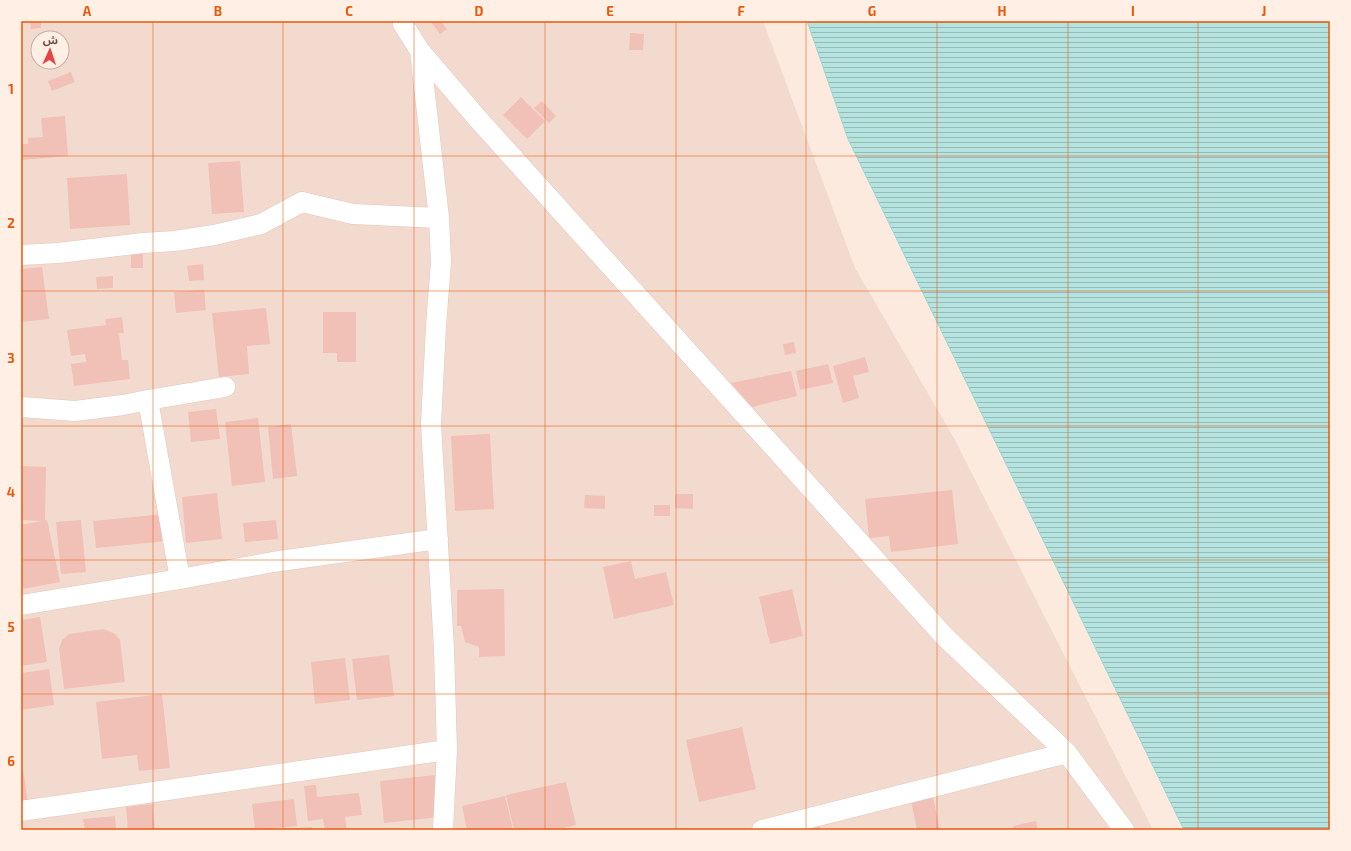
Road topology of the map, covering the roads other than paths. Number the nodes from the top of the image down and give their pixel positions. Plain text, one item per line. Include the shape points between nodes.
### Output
1 (403, 21) edge
2 (420, 51) junction
3 (439, 218) junction
4 (21, 255) edge
5 (225, 387) dead end
6 (148, 400) junction
7 (21, 407) edge
8 (438, 539) junction
9 (180, 579) junction
10 (21, 605) edge
11 (447, 750) junction
12 (1067, 753) junction
13 (21, 811) edge
14 (443, 830) edge
15 (762, 830) edge
16 (1124, 830) edge

1 - 2 street
2 - 3 street
2 - 12 street via 478,119 944,636
3 - 4 street via 353,214 302,202 261,224 214,235
3 - 8 street via 441,262 431,424
5 - 6 street
6 - 7 street via 75,411
6 - 9 street
8 - 9 street via 273,562
8 - 11 street
9 - 10 street
11 - 13 street
11 - 14 street
12 - 15 street
12 - 16 street

